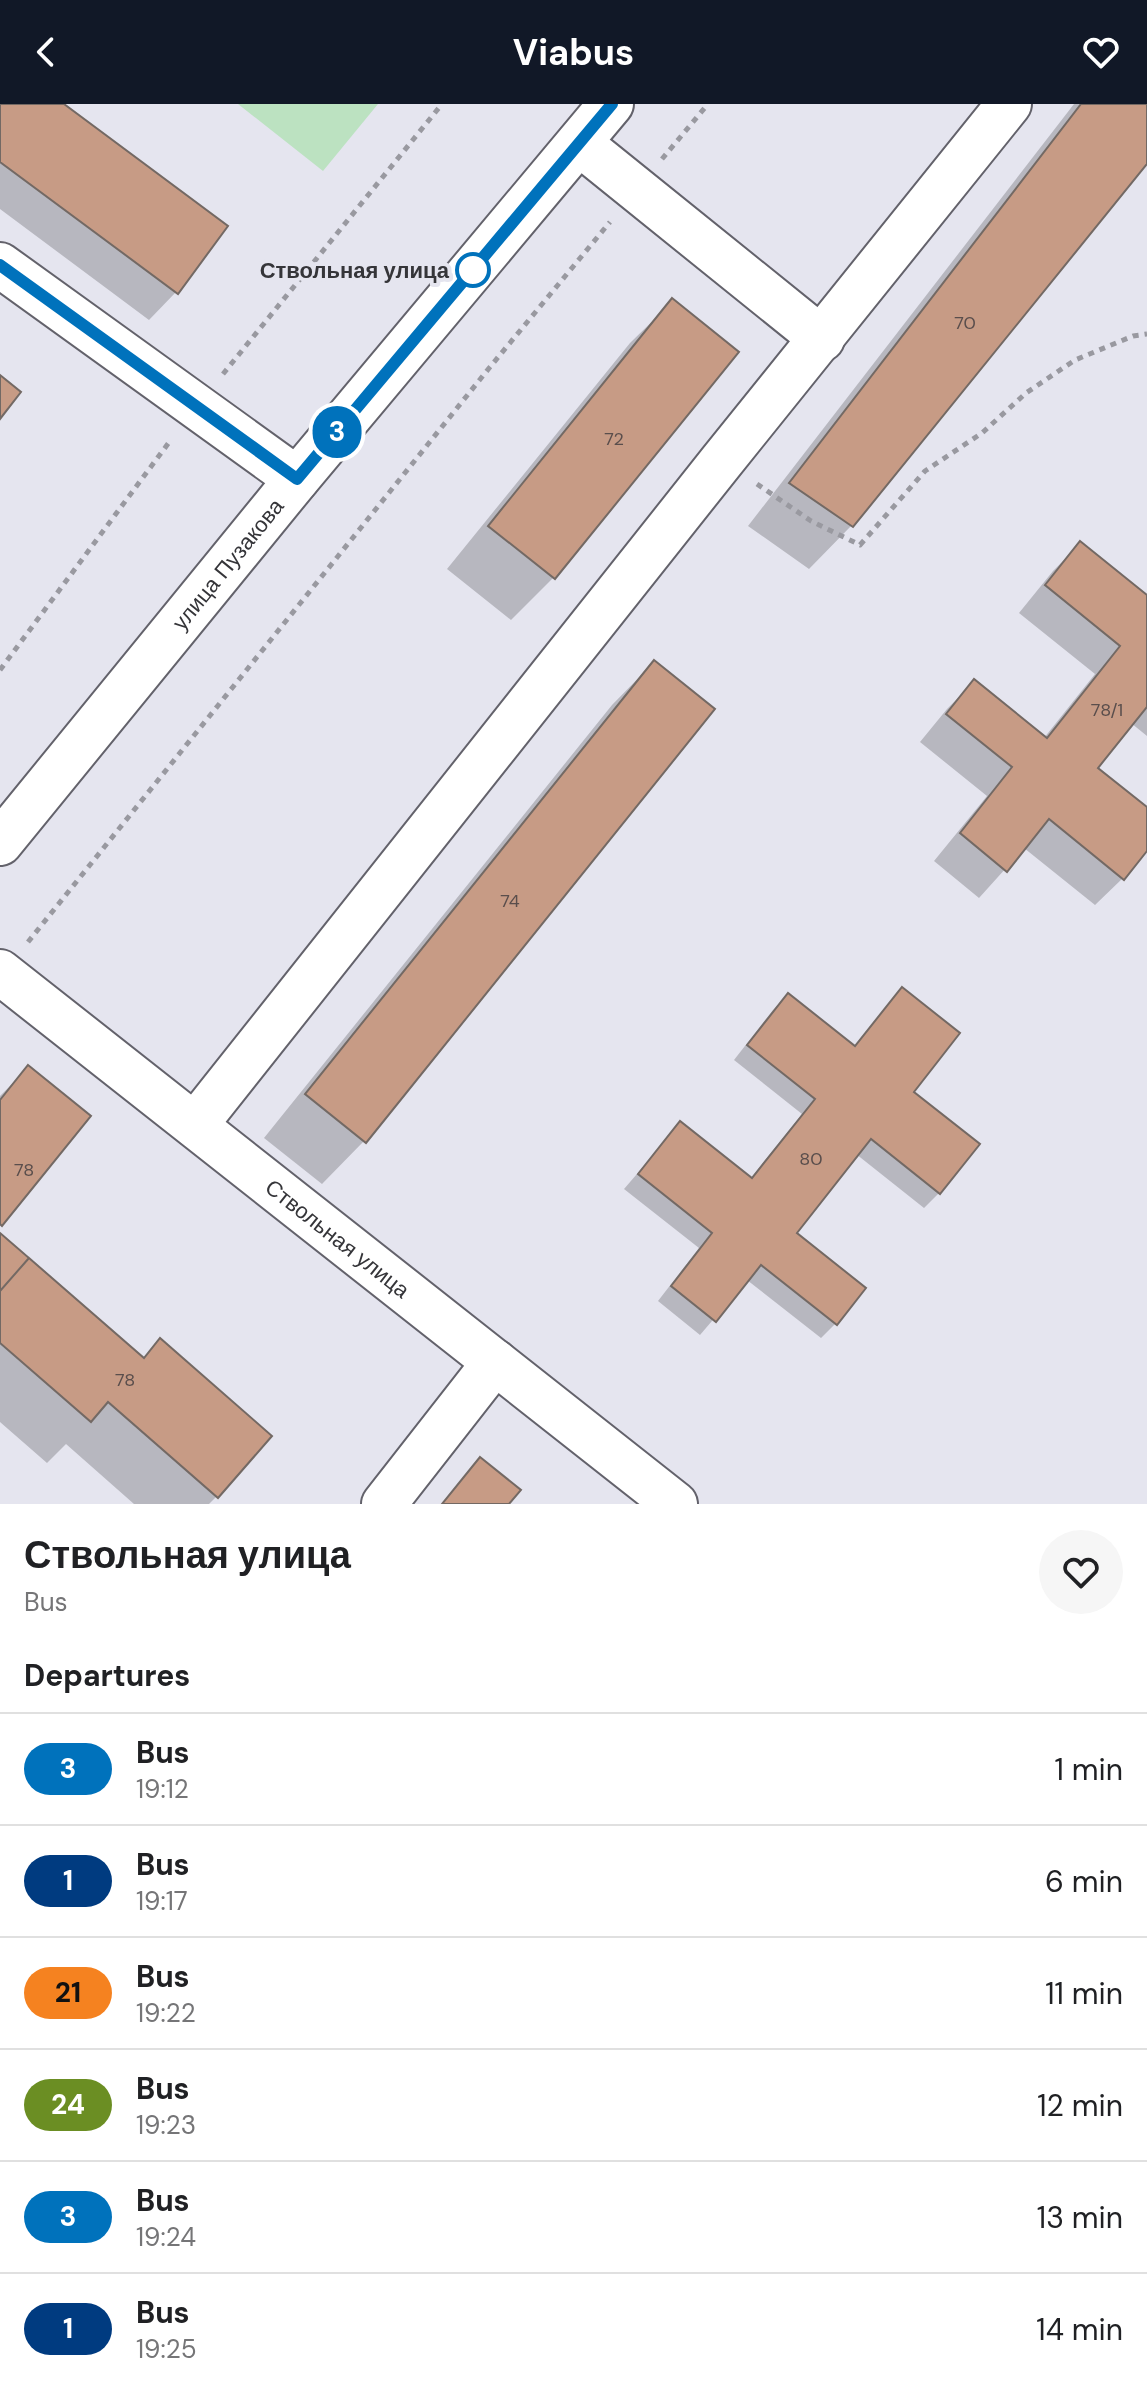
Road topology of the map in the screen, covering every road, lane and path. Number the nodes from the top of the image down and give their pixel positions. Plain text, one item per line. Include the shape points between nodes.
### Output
1 (611, 104) edge
2 (708, 104) edge
3 (1009, 104) edge
4 (579, 143) junction
5 (637, 189) junction
6 (0, 265) edge
7 (1147, 334) edge
8 (822, 339) junction
9 (721, 462) junction
10 (297, 479) junction
11 (0, 843) edge
12 (3, 974) edge
13 (195, 1125) junction
14 (495, 1362) junction
15 (384, 1504) edge
16 (675, 1504) edge

1 - 4 street, улица Пузакова
2 - 5 path
3 - 8 street
4 - 5 street
4 - 10 street, улица Пузакова
5 - 8 street
5 - 12 path
6 - 10 street
7 - 9 path via 1075,360 1026,393 982,433 925,471 860,545 811,521
8 - 9 street
9 - 13 street
10 - 11 street, улица Пузакова
12 - 13 street, Ствольная улица
13 - 14 street, Ствольная улица
14 - 15 street
14 - 16 street, Ствольная улица

